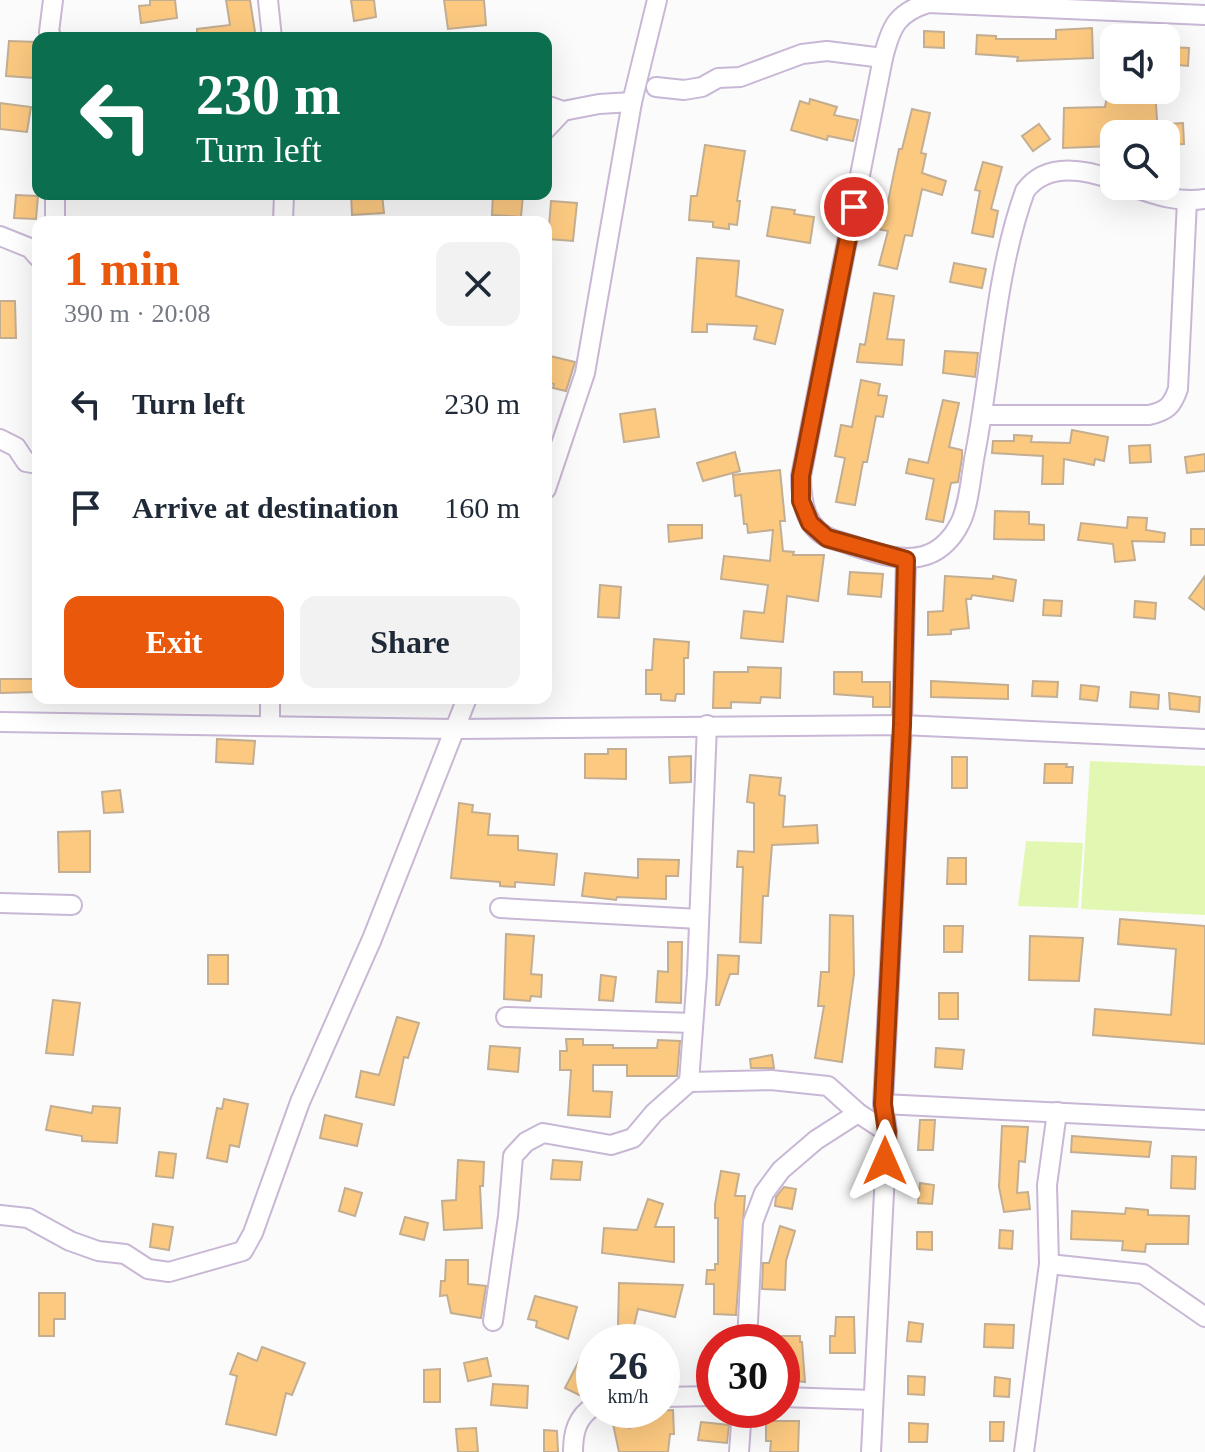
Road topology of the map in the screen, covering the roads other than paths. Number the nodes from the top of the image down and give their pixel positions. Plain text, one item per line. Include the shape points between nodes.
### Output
1 (53, 0) edge
2 (268, 0) edge
3 (657, 0) edge
4 (927, 2) edge
5 (906, 5) edge
6 (1205, 15) edge
7 (49, 32) edge
8 (271, 32) edge
9 (883, 58) junction
10 (656, 87) dead end
11 (632, 102) junction
12 (554, 108) edge
13 (1100, 177) edge
14 (1196, 200) edge
15 (0, 236) edge
16 (32, 250) edge
17 (984, 415) junction
18 (0, 439) edge
19 (552, 459) edge
20 (32, 463) edge
21 (906, 560) junction
22 (270, 704) edge
23 (465, 704) edge
24 (0, 722) edge
25 (707, 725) junction
26 (902, 725) junction
27 (270, 726) junction
28 (456, 729) junction
29 (1205, 739) edge
30 (0, 903) edge
31 (72, 905) dead end
32 (500, 908) dead end
33 (699, 919) junction
34 (506, 1017) dead end
35 (693, 1023) junction
36 (689, 1082) junction
37 (883, 1104) junction
38 (1057, 1112) junction
39 (858, 1113) junction
40 (1205, 1120) edge
41 (887, 1132) junction
42 (0, 1215) edge
43 (0, 1228) edge
44 (1049, 1264) junction
45 (1205, 1317) edge
46 (493, 1321) dead end
47 (748, 1324) edge
48 (800, 1398) edge
49 (873, 1400) junction
50 (576, 1428) edge
51 (741, 1428) edge
52 (573, 1452) edge
53 (739, 1452) edge
54 (871, 1452) edge
55 (1024, 1452) edge

1 - 7 street
2 - 8 street
3 - 11 street
4 - 5 street
4 - 6 street
5 - 9 street
9 - 10 street via 827,51 802,54 702,87
9 - 21 street via 801,476 801,501 810,523 827,538
11 - 12 street
11 - 19 street via 585,373
13 - 17 street via 1072,170 1049,172 1025,191 1003,274
14 - 17 street via 1173,404 1149,415
15 - 16 street
17 - 21 street via 961,523 931,554
18 - 20 street
21 - 26 street
22 - 27 street
23 - 28 street
24 - 27 street
25 - 26 street
25 - 28 street
25 - 33 street
26 - 29 street
26 - 37 street
27 - 28 street
28 - 42 street via 243,1251 169,1272 148,1269 125,1254 70,1241 28,1218
30 - 31 street
32 - 33 street
33 - 35 street
34 - 35 street
35 - 36 street
36 - 39 street via 771,1080 828,1086
36 - 46 street via 633,1138 611,1145 543,1133 513,1156
37 - 38 street
37 - 41 street
38 - 40 street
38 - 44 street via 1047,1185
39 - 41 street
39 - 47 street via 792,1160 764,1193 753,1222
41 - 49 street
42 - 43 street
44 - 45 street via 1143,1274
44 - 55 street
48 - 49 street
49 - 54 street
50 - 52 street
51 - 53 street

